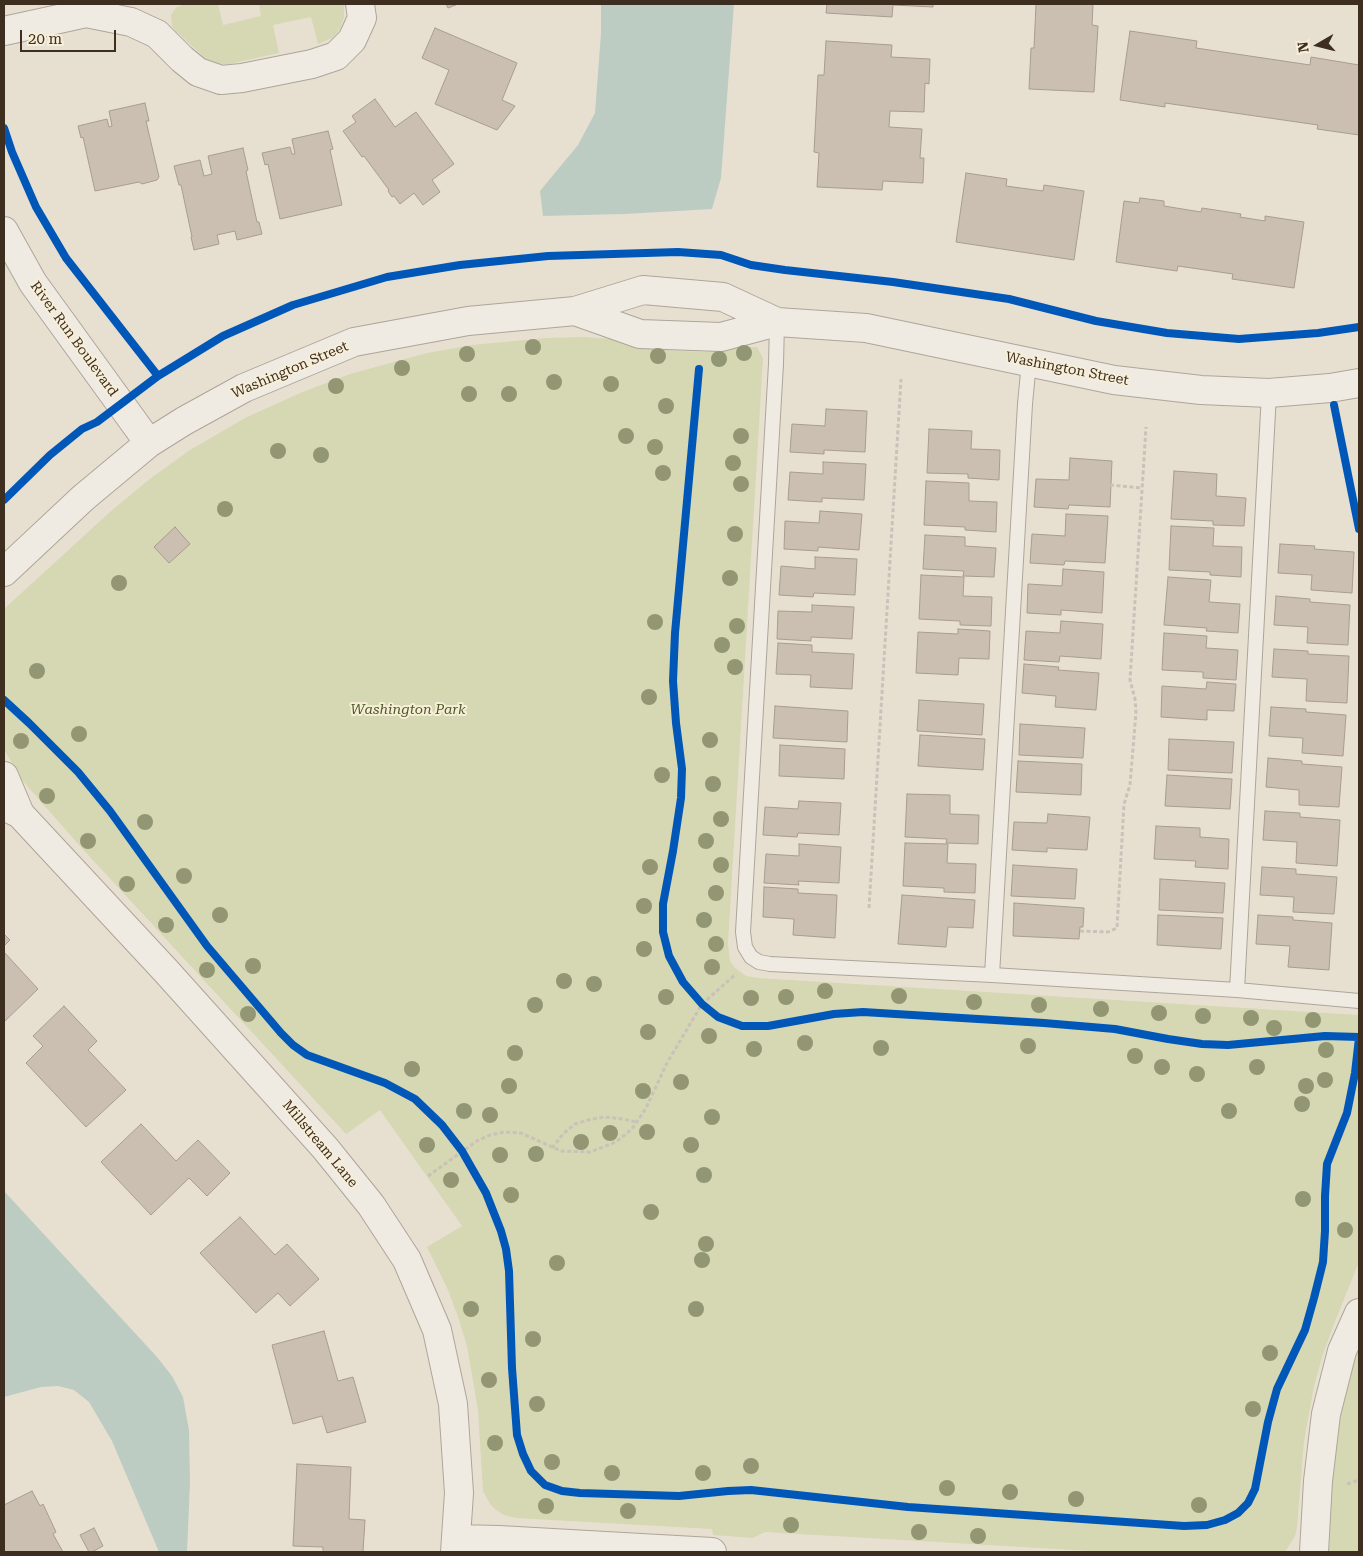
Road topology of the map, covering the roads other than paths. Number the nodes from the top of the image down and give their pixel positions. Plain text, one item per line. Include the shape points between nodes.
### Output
1 (120, 4) edge
2 (360, 4) edge
3 (86, 14) junction
4 (4, 31) edge
5 (4, 231) edge
6 (575, 311) junction
7 (777, 322) junction
8 (1029, 362) junction
9 (1359, 383) edge
10 (1269, 393) junction
11 (149, 443) junction
12 (4, 572) edge
13 (4, 776) edge
14 (12, 810) edge
15 (992, 975) junction
16 (1237, 990) junction
17 (1359, 1001) edge
18 (1359, 1313) edge
19 (456, 1546) edge
20 (712, 1552) edge
21 (1314, 1552) edge

1 - 3 street
2 - 3 street via 362,18 352,40 336,56 312,64 221,80 198,72 157,34 131,22
3 - 4 street
5 - 11 street, River Run Boulevard via 33,283
6 - 7 street, Washington Street via 640,334 722,337
6 - 7 street, Washington Street via 643,290 723,297
6 - 11 street, Washington Street via 468,321 354,342 244,388
7 - 8 street, Washington Street via 866,328
7 - 15 lane via 744,947 751,957 770,964
8 - 10 street, Washington Street via 1114,380 1201,390
8 - 15 lane
9 - 10 street, Washington Street
10 - 16 lane
11 - 12 street, Washington Street via 82,498
13 - 14 street, Millstream Lane
14 - 19 street, Millstream Lane via 166,971 325,1148 371,1205 407,1260 437,1330 453,1404 459,1493
15 - 16 lane
16 - 17 lane
18 - 21 street via 1342,1351 1326,1414
19 - 20 street via 509,1540

